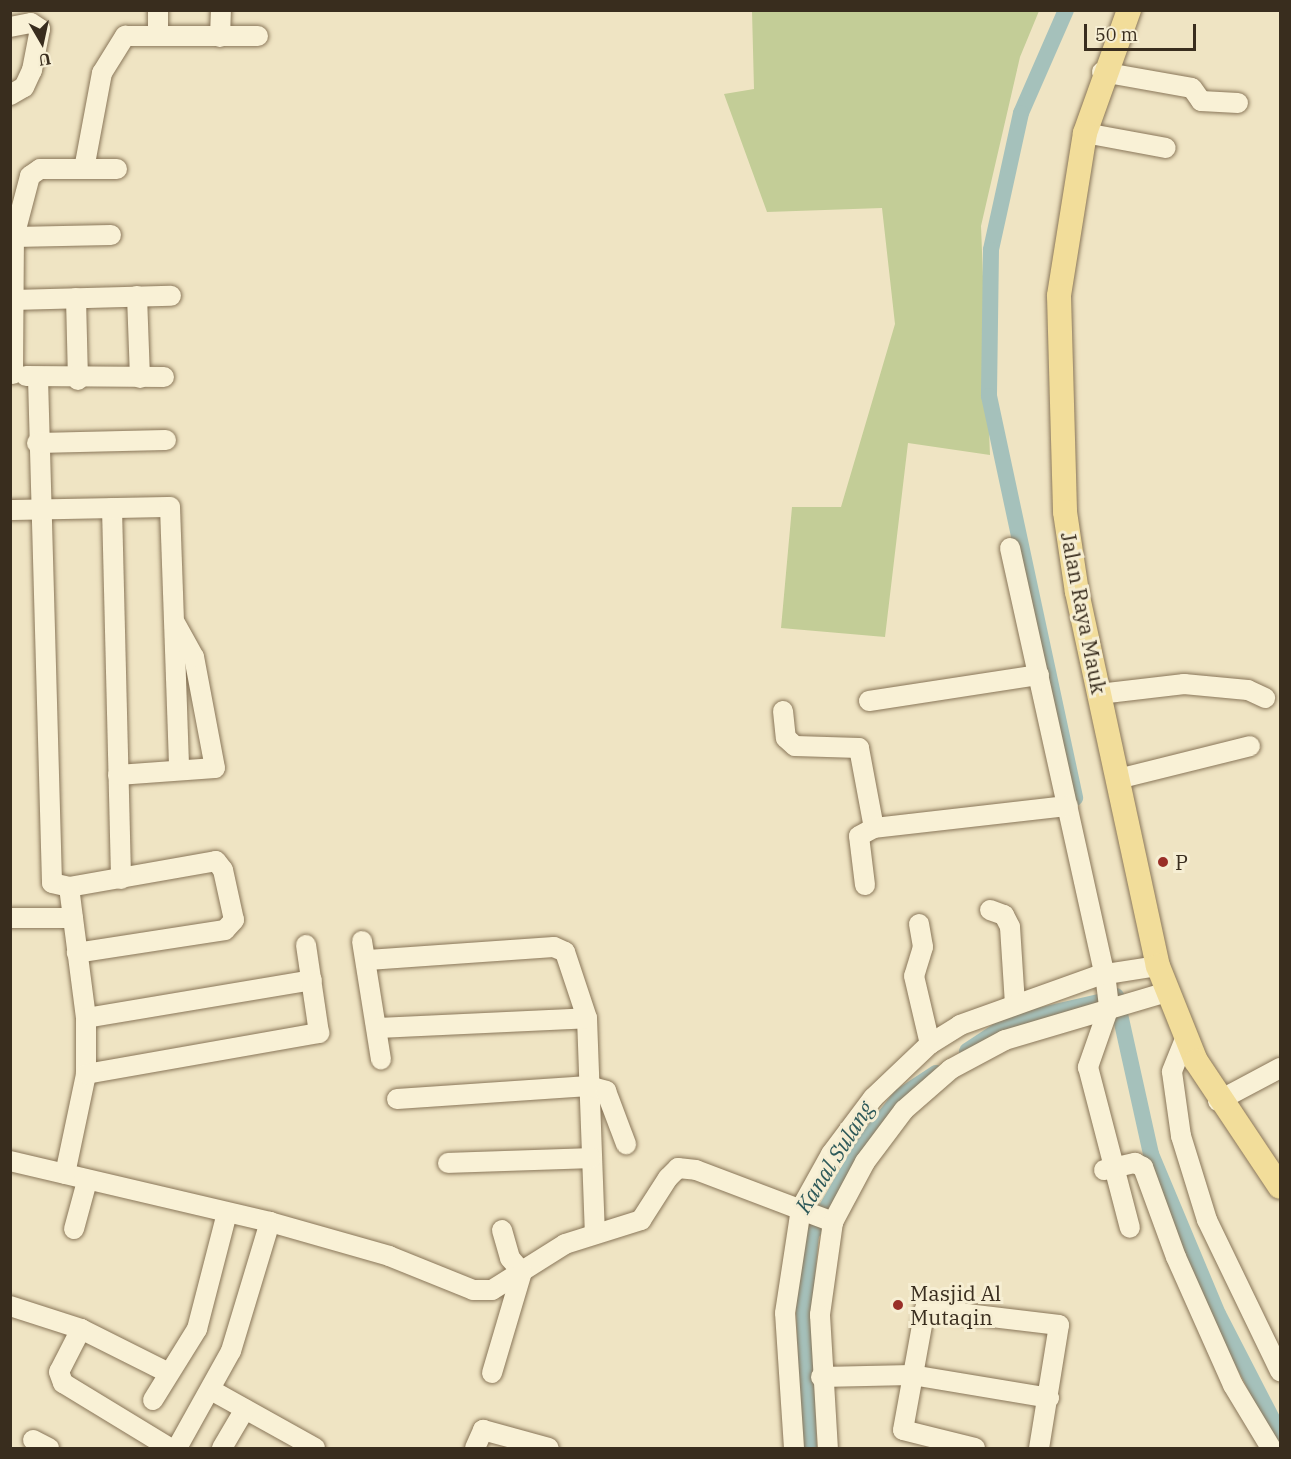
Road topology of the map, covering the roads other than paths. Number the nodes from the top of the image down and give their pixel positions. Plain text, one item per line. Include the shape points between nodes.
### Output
1 (158, 10) edge
2 (220, 10) edge
3 (1128, 10) edge
4 (41, 20) edge
5 (10, 27) edge
6 (158, 33) junction
7 (258, 36) dead end
8 (220, 37) junction
9 (1102, 72) junction
10 (10, 95) edge
11 (1238, 103) dead end
12 (1085, 133) junction
13 (1166, 148) dead end
14 (84, 169) junction
15 (117, 169) dead end
16 (14, 199) edge
17 (111, 235) dead end
18 (14, 237) junction
19 (137, 296) junction
20 (171, 296) dead end
21 (76, 298) junction
22 (13, 300) junction
23 (12, 374) edge
24 (164, 377) dead end
25 (38, 378) junction
26 (140, 378) junction
27 (78, 380) junction
28 (166, 440) dead end
29 (37, 443) junction
30 (112, 508) junction
31 (39, 509) junction
32 (10, 510) edge
33 (1010, 549) dead end
34 (174, 619) junction
35 (1039, 675) junction
36 (1099, 694) junction
37 (1265, 698) dead end
38 (869, 701) dead end
39 (783, 711) dead end
40 (1251, 746) dead end
41 (179, 770) junction
42 (118, 775) junction
43 (1118, 779) junction
44 (1068, 806) junction
45 (874, 828) junction
46 (121, 879) junction
47 (865, 885) dead end
48 (69, 887) junction
49 (990, 910) dead end
50 (11, 918) edge
51 (73, 918) junction
52 (919, 924) dead end
53 (10, 933) edge
54 (306, 945) dead end
55 (76, 953) junction
56 (1152, 967) junction
57 (1104, 978) junction
58 (312, 980) junction
59 (1158, 995) junction
60 (1015, 1004) junction
61 (1111, 1005) junction
62 (86, 1018) junction
63 (587, 1018) junction
64 (378, 1028) junction
65 (1185, 1039) junction
66 (930, 1044) junction
67 (381, 1059) dead end
68 (1281, 1068) edge
69 (86, 1074) junction
70 (589, 1086) junction
71 (397, 1099) dead end
72 (1218, 1101) junction
73 (626, 1144) dead end
74 (591, 1158) junction
75 (10, 1161) edge
76 (448, 1163) dead end
77 (1110, 1168) junction
78 (65, 1174) junction
79 (1277, 1176) edge
80 (87, 1181) junction
81 (804, 1209) junction
82 (227, 1213) junction
83 (831, 1220) junction
84 (270, 1222) junction
85 (1130, 1228) dead end
86 (75, 1229) dead end
87 (502, 1230) dead end
88 (595, 1234) junction
89 (522, 1272) junction
90 (10, 1306) edge
91 (81, 1329) junction
92 (163, 1370) dead end
93 (1281, 1371) edge
94 (492, 1373) dead end
95 (912, 1375) junction
96 (821, 1377) junction
97 (211, 1390) junction
98 (1049, 1398) junction
99 (153, 1400) dead end
100 (245, 1409) junction
101 (170, 1449) edge
102 (177, 1449) edge
103 (222, 1449) edge
104 (315, 1449) edge
105 (476, 1449) edge
106 (549, 1449) edge
107 (794, 1449) edge
108 (828, 1449) edge
109 (975, 1449) edge
110 (1039, 1449) edge
111 (1271, 1449) edge

1 - 6 street
2 - 8 street
3 - 9 main road, Jalan Raya Mauk
4 - 5 street
4 - 10 street via 28,79
6 - 8 street
6 - 14 street via 125,36 102,73
7 - 8 street
9 - 11 street via 1192,88 1201,101
9 - 12 main road, Jalan Raya Mauk
12 - 13 street
12 - 36 main road, Jalan Raya Mauk via 1059,296 1058,396 1065,512
14 - 15 street
14 - 16 street via 33,172
16 - 18 street
17 - 18 street
18 - 22 street
19 - 20 street
19 - 21 street
19 - 26 street
21 - 22 street
21 - 27 street
22 - 23 street
23 - 25 street
24 - 26 street
25 - 27 street
25 - 29 street
26 - 27 street
28 - 29 street
29 - 31 street
30 - 31 street
30 - 34 street via 170,507
30 - 42 street
31 - 32 street
31 - 48 street via 50,876 57,886
33 - 35 street
34 - 41 street
34 - 41 street via 194,657 217,763 210,771
35 - 38 street
35 - 44 street
36 - 37 street via 1184,684 1248,690
36 - 43 main road, Jalan Raya Mauk
39 - 45 street via 786,738 795,746 860,748
40 - 43 street
41 - 42 street
42 - 46 street
43 - 56 main road, Jalan Raya Mauk
44 - 45 street
44 - 57 street
45 - 47 street via 859,836
46 - 48 street
46 - 55 street via 216,861 224,870 232,927
48 - 51 street
49 - 60 street via 1004,915 1010,927
50 - 51 street
50 - 53 street
51 - 55 street
52 - 66 street via 923,947 914,976
54 - 58 street
55 - 62 street
56 - 57 street
56 - 59 main road, Jalan Raya Mauk
57 - 60 street
57 - 61 street
58 - 62 street
58 - 69 street via 319,1027 314,1036
59 - 61 street
59 - 65 main road, Jalan Raya Mauk
60 - 66 street via 960,1025
61 - 77 street via 1088,1067
61 - 83 street via 1005,1040 951,1069 904,1110 865,1162
62 - 69 street
63 - 64 street
63 - 64 street via 576,973 565,952 554,947 365,950
63 - 70 street
64 - 67 street
65 - 72 main road, Jalan Raya Mauk
65 - 93 street via 1172,1079 1181,1136 1226,1264
66 - 81 street via 873,1098 831,1154
68 - 72 street
69 - 78 street
70 - 71 street
70 - 73 street via 606,1091
70 - 74 street
72 - 79 main road, Jalan Raya Mauk
74 - 76 street
74 - 88 street
75 - 78 street
77 - 85 street
77 - 111 street via 1143,1167 1176,1257 1233,1385
78 - 80 street
80 - 82 street
80 - 86 street
81 - 83 street
81 - 88 street via 696,1170 678,1168 641,1220
81 - 107 street via 785,1313
82 - 84 street
82 - 99 street via 197,1329
83 - 96 street via 820,1315
84 - 89 street via 389,1256 473,1290 507,1285
84 - 97 street via 231,1351
87 - 89 street via 510,1258
88 - 89 street via 541,1255
89 - 94 street
90 - 91 street
91 - 92 street
91 - 101 street via 59,1372 63,1383
95 - 96 street
95 - 98 street
95 - 98 street via 925,1310 1058,1324 1061,1332
95 - 109 street via 905,1433
96 - 108 street
97 - 100 street
97 - 102 street
98 - 110 street
100 - 103 street
100 - 104 street
105 - 106 street via 483,1430

